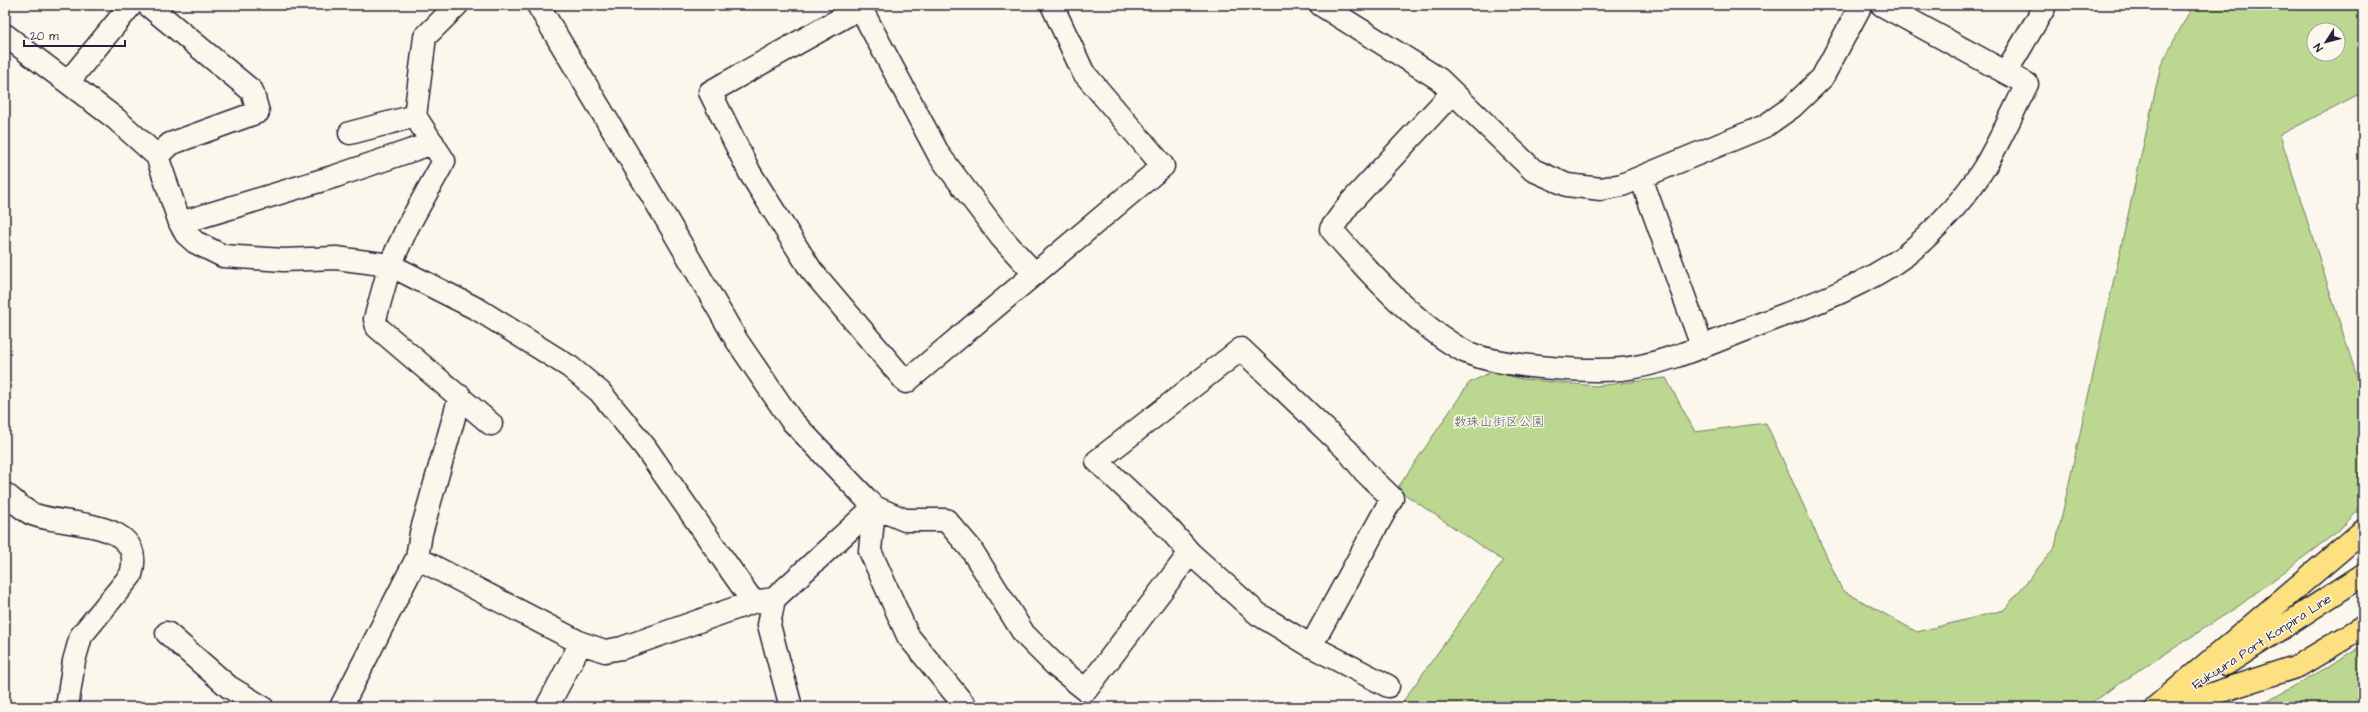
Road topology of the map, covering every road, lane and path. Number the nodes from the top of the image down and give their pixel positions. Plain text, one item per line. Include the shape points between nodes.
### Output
1 (131, 5) edge
2 (148, 5) edge
3 (457, 5) edge
4 (538, 5) edge
5 (1052, 5) edge
6 (1321, 5) edge
7 (1861, 5) edge
8 (1882, 5) edge
9 (859, 6) edge
10 (2044, 8) dead end
11 (5, 35) edge
12 (2006, 72) junction
13 (68, 82) junction
14 (1452, 93) junction
15 (415, 116) junction
16 (350, 134) dead end
17 (433, 143) junction
18 (157, 156) junction
19 (1641, 178) junction
20 (180, 223) junction
21 (390, 266) junction
22 (1034, 273) junction
23 (1702, 346) junction
24 (460, 396) junction
25 (491, 424) dead end
26 (5, 494) edge
27 (874, 507) junction
28 (2363, 531) edge
29 (1190, 554) junction
30 (417, 558) junction
31 (2363, 575) edge
32 (763, 601) junction
33 (2363, 627) edge
34 (167, 633) dead end
35 (581, 643) junction
36 (1311, 646) junction
37 (1388, 686) dead end
38 (67, 707) edge
39 (262, 707) edge
40 (341, 707) edge
41 (547, 707) edge
42 (791, 707) edge
43 (966, 707) edge
44 (2157, 707) edge
45 (2172, 707) edge

1 - 13 street
2 - 18 street via 252,91 258,112 170,144
3 - 15 street via 425,36
4 - 27 street via 736,341 791,420
5 - 22 street via 1083,72 1163,166
6 - 14 street via 1439,80
7 - 19 street via 1822,78 1792,107 1765,126
8 - 12 street
9 - 22 street via 939,155 1001,237
9 - 22 street via 710,92 750,173 811,270 906,382
10 - 12 street
11 - 13 street
12 - 23 street via 2027,84 1983,170 1945,218 1906,254 1856,286
13 - 18 street via 116,119
14 - 19 street via 1533,170 1551,180 1567,185 1600,189
14 - 23 street via 1350,203 1331,229 1354,255 1418,319 1466,351 1504,362 1576,369 1624,369
15 - 16 street
15 - 17 street
17 - 20 street via 336,176
17 - 21 street via 444,161 408,226
18 - 20 street
19 - 23 street
20 - 21 street via 186,234 195,242 223,256 284,260 336,258
21 - 24 street via 375,319 377,327
21 - 32 street via 479,310 570,367 600,392
24 - 25 street
24 - 30 street via 421,533
26 - 38 street via 30,513 114,532 124,540 133,555 131,575 81,636 74,661
27 - 29 street via 905,520 946,520 971,549 1024,634 1056,667 1086,690
27 - 32 street
27 - 43 street via 870,551 908,636
28 - 44 main road
29 - 36 street via 1258,614
29 - 36 street via 1170,530 1097,461 1240,349 1348,451 1392,498
30 - 35 street
30 - 40 street
31 - 44 main road, Fukuura Port Konpira Line
32 - 35 street via 622,648 605,651
32 - 42 street
33 - 45 main road via 2298,666
34 - 39 street via 229,687
35 - 41 street
36 - 37 street

